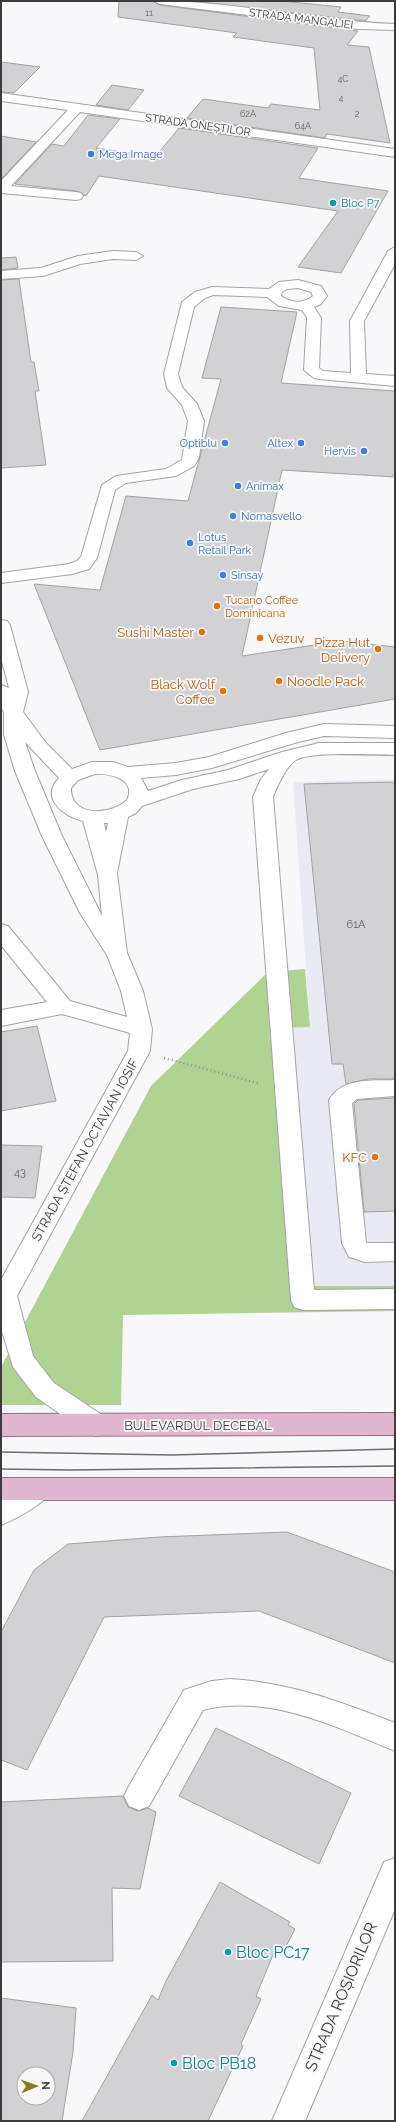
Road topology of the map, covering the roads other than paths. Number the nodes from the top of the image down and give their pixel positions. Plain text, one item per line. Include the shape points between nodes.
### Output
1 (160, 1) edge
2 (395, 28) edge
3 (1, 97) edge
4 (78, 107) junction
5 (395, 152) edge
6 (1, 189) edge
7 (76, 196) dead end
8 (395, 251) edge
9 (136, 256) dead end
10 (1, 275) edge
11 (389, 275) edge
12 (273, 293) junction
13 (306, 305) junction
14 (359, 378) junction
15 (395, 380) edge
16 (27, 575) junction
17 (1, 578) edge
18 (1, 589) edge
19 (1, 624) edge
20 (1, 690) edge
21 (13, 713) junction
22 (395, 732) edge
23 (395, 749) edge
24 (289, 756) junction
25 (92, 768) junction
26 (126, 773) junction
27 (70, 777) junction
28 (136, 802) junction
29 (119, 814) junction
30 (92, 817) junction
31 (108, 875) junction
32 (1, 931) edge
33 (117, 953) junction
34 (62, 1006) junction
35 (1, 1018) edge
36 (141, 1029) junction
37 (395, 1088) edge
38 (395, 1252) edge
39 (395, 1299) edge
40 (3, 1300) edge
41 (395, 1424) edge
42 (96, 1425) junction
43 (1, 1426) edge
44 (1, 1489) edge
45 (40, 1489) junction
46 (395, 1490) edge
47 (1, 1513) edge
48 (395, 1737) edge
49 (139, 1796) dead end
50 (395, 1873) edge
51 (288, 2121) edge

1 - 2 street, STRADA MANGALIEI via 358,26
3 - 4 street, STRADA ONEȘTILOR
4 - 5 street, STRADA ONEȘTILOR
4 - 6 street
6 - 7 street
8 - 11 street
9 - 10 street via 113,255 78,260 43,272
11 - 14 street via 357,321
12 - 13 street via 274,297 283,303
12 - 13 street via 284,285 312,286 320,292 320,296 318,300
12 - 16 street via 212,291 200,294 187,305 171,374 175,388 191,408 196,421 188,463 170,473 114,482 108,488 89,558 83,565 62,571
13 - 14 street via 314,318 311,370 319,375
14 - 15 street
16 - 17 street
16 - 18 street
19 - 21 street via 19,692
20 - 21 street, STRADA ȘTEFAN OCTAVIAN IOSIF
21 - 25 street, STRADA ȘTEFAN OCTAVIAN IOSIF via 65,756
21 - 27 street, STRADA ȘTEFAN OCTAVIAN IOSIF via 39,749
21 - 33 street, STRADA ȘTEFAN OCTAVIAN IOSIF via 13,735 24,771 52,836 90,913
22 - 26 street, STRADA ȘTEFAN OCTAVIAN IOSIF via 324,730 212,762 176,769
23 - 24 street via 319,749
24 - 28 street
24 - 39 street via 271,779 263,797 303,1300
25 - 26 street, STRADA ȘTEFAN OCTAVIAN IOSIF via 116,769
25 - 27 street, STRADA ȘTEFAN OCTAVIAN IOSIF
26 - 28 street via 138,786
27 - 30 street via 63,784 60,793 62,801 69,809
28 - 29 street
29 - 30 street
29 - 31 street, STRADA ȘTEFAN OCTAVIAN IOSIF
30 - 31 street, STRADA ȘTEFAN OCTAVIAN IOSIF
31 - 33 street, STRADA ȘTEFAN OCTAVIAN IOSIF
32 - 34 street
33 - 36 street, STRADA ȘTEFAN OCTAVIAN IOSIF via 132,991
34 - 35 street
34 - 36 street
36 - 40 street, STRADA ȘTEFAN OCTAVIAN IOSIF via 139,1051
37 - 38 street via 352,1091 340,1100 354,1243 357,1250 365,1254
40 - 42 street, STRADA ȘTEFAN OCTAVIAN IOSIF via 22,1360 45,1390
41 - 42 main road, BULEVARDUL DECEBAL
42 - 43 main road, BULEVARDUL DECEBAL
44 - 45 main road
45 - 46 main road
45 - 47 street
48 - 49 street via 316,1706 270,1697 229,1692 194,1699
50 - 51 street, STRADA ROȘIORILOR

